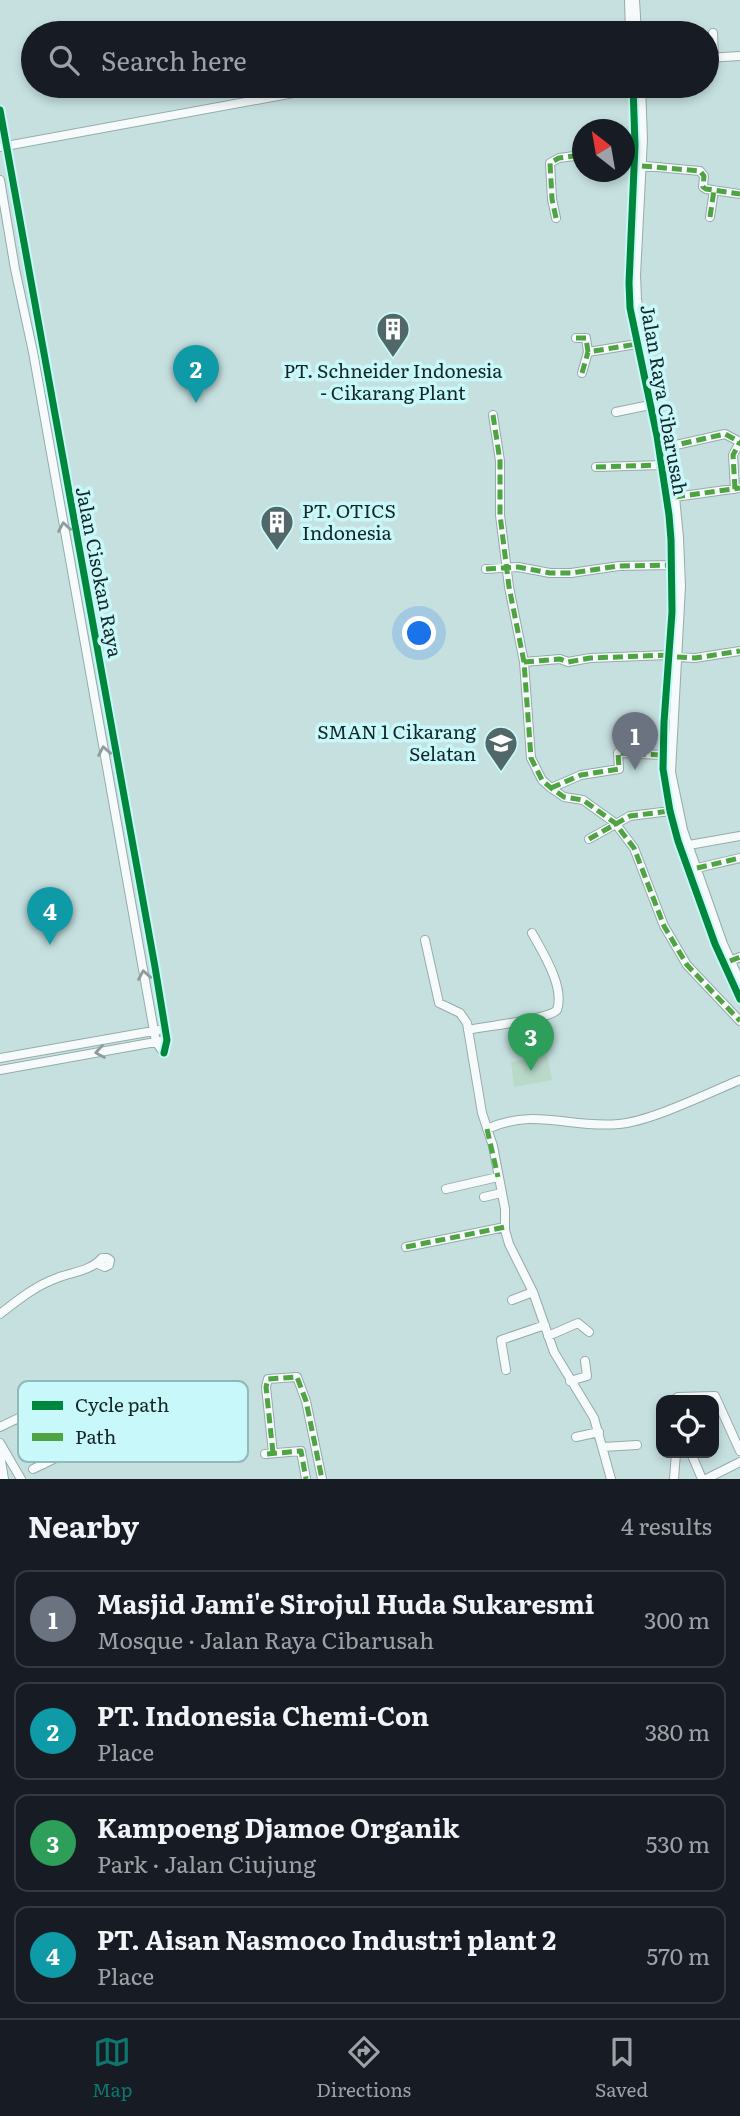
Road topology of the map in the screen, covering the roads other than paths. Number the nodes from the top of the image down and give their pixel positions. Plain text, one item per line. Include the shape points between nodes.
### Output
1 (629, 0) edge
2 (635, 0) edge
3 (630, 21) edge
4 (636, 21) edge
5 (740, 56) edge
6 (719, 57) edge
7 (266, 98) edge
8 (636, 98) edge
9 (0, 110) edge
10 (3, 146) edge
11 (572, 156) edge
12 (635, 165) edge
13 (638, 165) junction
14 (0, 180) edge
15 (714, 190) junction
16 (740, 194) edge
17 (710, 217) dead end
18 (556, 218) dead end
19 (576, 338) dead end
20 (637, 344) junction
21 (588, 352) junction
22 (582, 373) dead end
23 (650, 405) junction
24 (615, 412) dead end
25 (493, 415) dead end
26 (740, 442) edge
27 (667, 447) junction
28 (664, 464) junction
29 (596, 467) dead end
30 (738, 489) edge
31 (676, 497) junction
32 (671, 565) junction
33 (507, 567) junction
34 (486, 569) dead end
35 (740, 651) edge
36 (673, 656) junction
37 (524, 662) junction
38 (663, 755) junction
39 (667, 766) junction
40 (551, 788) junction
41 (671, 804) junction
42 (615, 823) junction
43 (740, 836) edge
44 (589, 839) dead end
45 (689, 845) junction
46 (740, 858) edge
47 (697, 868) junction
48 (532, 933) dead end
49 (425, 940) dead end
50 (740, 957) edge
51 (730, 961) junction
52 (740, 981) edge
53 (740, 999) edge
54 (740, 1021) edge
55 (165, 1028) junction
56 (468, 1030) junction
57 (154, 1031) junction
58 (167, 1040) junction
59 (156, 1042) junction
60 (0, 1058) edge
61 (0, 1070) edge
62 (740, 1080) edge
63 (487, 1129) junction
64 (498, 1177) junction
65 (446, 1189) dead end
66 (501, 1193) junction
67 (484, 1197) dead end
68 (505, 1227) junction
69 (406, 1247) dead end
70 (98, 1264) dead end
71 (533, 1292) junction
72 (512, 1300) dead end
73 (0, 1314) edge
74 (545, 1325) junction
75 (589, 1332) dead end
76 (548, 1336) junction
77 (585, 1361) dead end
78 (506, 1370) dead end
79 (570, 1381) junction
80 (719, 1405) edge
81 (18, 1419) edge
82 (0, 1427) edge
83 (599, 1432) junction
84 (576, 1437) dead end
85 (0, 1443) edge
86 (637, 1445) dead end
87 (603, 1447) junction
88 (740, 1451) edge
89 (0, 1455) edge
90 (676, 1458) edge
91 (694, 1458) edge
92 (48, 1462) edge
93 (740, 1462) edge
94 (44, 1464) joint
95 (33, 1469) dead end
96 (4, 1479) edge
97 (21, 1479) edge
98 (306, 1479) edge
99 (322, 1479) edge
100 (611, 1479) edge
101 (674, 1479) edge
102 (704, 1479) edge

1 - 3 street
2 - 4 street
5 - 6 street
7 - 10 street
8 - 13 street, Jalan Raya Cibarusah
9 - 10 street, Jalan Cisokan Raya
10 - 55 street, Jalan Cisokan Raya
11 - 18 street via 551,163
12 - 13 street
13 - 15 street via 700,171 703,187
13 - 20 street, Jalan Raya Cibarusah via 629,283
13 - 27 street, Jalan Raya Cibarusah via 637,299
57 -> 14 street, Jalan Cisokan Raya
15 - 16 street
15 - 17 street
19 - 21 street via 586,338
20 - 21 street
20 - 23 street, Jalan Raya Cibarusah
21 - 22 street
23 - 24 street
23 - 28 street, Jalan Raya Cibarusah
25 - 33 street
26 - 27 street via 724,434
26 - 30 street via 733,455
27 - 28 street, Jalan Raya Cibarusah
28 - 29 street
28 - 31 street, Jalan Raya Cibarusah
28 - 32 street, Jalan Raya Cibarusah
30 - 31 street
31 - 36 street, Jalan Raya Cibarusah via 681,586
32 - 33 street via 559,573
32 - 36 street, Jalan Raya Cibarusah
33 - 34 street
33 - 37 street
35 - 36 street via 695,658
36 - 37 street
36 - 38 street, Jalan Raya Cibarusah
36 - 39 street, Jalan Raya Cibarusah
37 - 40 street via 531,758
38 - 39 street, Jalan Raya Cibarusah
38 - 40 street via 618,753 619,769 581,775
39 - 41 street, Jalan Raya Cibarusah
40 - 42 street via 564,797 583,800
41 - 42 street
41 - 45 street, Jalan Raya Cibarusah
41 - 53 street, Jalan Raya Cibarusah via 715,944
42 - 44 street
42 - 54 street via 634,848 664,926 687,965
43 - 45 street
45 - 47 street, Jalan Raya Cibarusah
46 - 47 street
47 - 51 street, Jalan Raya Cibarusah
48 - 56 street via 550,964 559,999 555,1013
49 - 56 street via 439,1003 460,1013
50 - 51 street
51 - 52 street, Jalan Raya Cibarusah
55 - 57 street
55 - 58 street, Jalan Cisokan Raya
56 - 63 street
57 - 59 street, Jalan Cisokan Raya
57 - 60 street
58 - 59 street
58 - 59 street via 164,1053
59 -> 61 street
62 - 63 street via 631,1122 533,1118 513,1119
63 - 64 street
64 - 65 street
64 - 66 street
66 - 67 street
66 - 68 street
68 - 69 street
68 - 71 street
70 - 73 street via 27,1292
71 - 72 street
71 - 74 street
74 - 76 street
74 - 78 street via 501,1340
75 - 76 street via 578,1323
76 - 79 street
77 - 79 street via 587,1376
79 - 83 street
80 - 88 street
81 - 82 street
83 - 84 street
83 - 87 street
85 - 97 street
86 - 87 street
87 - 100 street
89 - 96 street
90 - 101 street
91 - 102 street
92 - 94 street
93 - 102 street
94 - 95 street
98 - 99 street via 301,1451 269,1453 268,1379 297,1377

